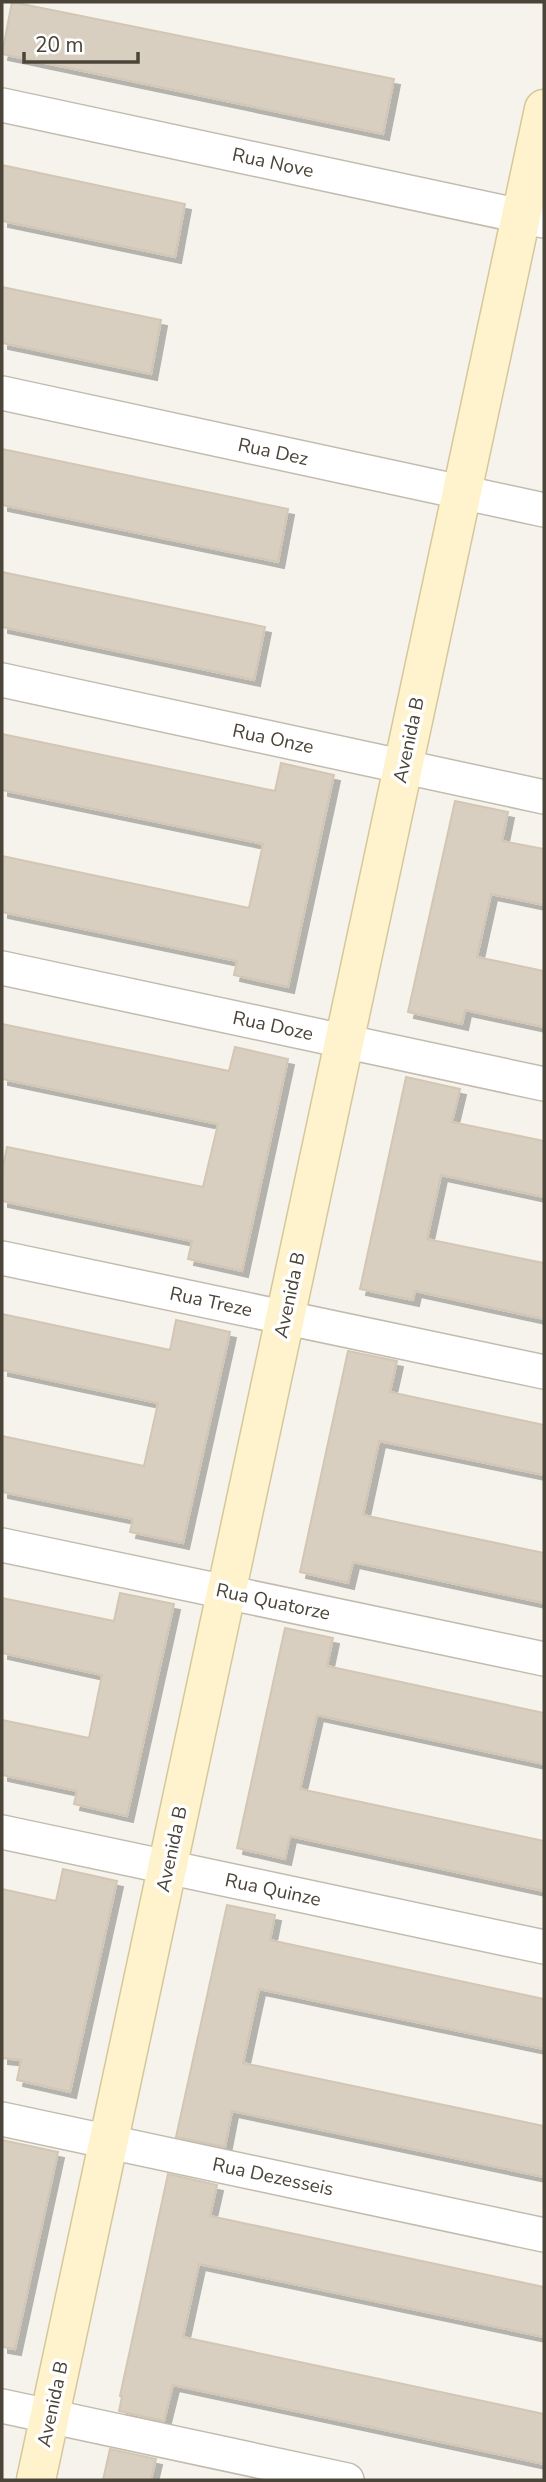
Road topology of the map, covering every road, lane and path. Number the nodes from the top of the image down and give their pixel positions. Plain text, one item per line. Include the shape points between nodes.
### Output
1 (2, 105) edge
2 (544, 109) edge
3 (533, 218) edge
4 (2, 393) edge
5 (462, 492) junction
6 (544, 510) edge
7 (2, 680) edge
8 (403, 766) junction
9 (544, 797) edge
10 (2, 968) edge
11 (344, 1042) junction
12 (544, 1084) edge
13 (2, 1258) edge
14 (286, 1317) junction
15 (544, 1372) edge
16 (2, 1545) edge
17 (227, 1592) junction
18 (544, 1659) edge
19 (2, 1832) edge
20 (168, 1867) junction
21 (544, 1947) edge
22 (2, 2119) edge
23 (109, 2142) junction
24 (544, 2235) edge
25 (2, 2406) edge
26 (50, 2416) junction
27 (36, 2480) edge
28 (348, 2480) edge

1 - 3 street, Rua Nove
2 - 3 street, Avenida B
3 - 5 street, Avenida B
4 - 5 street, Rua Dez
5 - 6 street, Rua Dez
5 - 8 street, Avenida B
7 - 8 street, Rua Onze
8 - 9 street, Rua Onze
8 - 11 street, Avenida B
10 - 11 street, Rua Doze
11 - 12 street, Rua Doze
11 - 14 street, Avenida B
13 - 14 street, Rua Treze
14 - 15 street, Rua Treze
14 - 17 street, Avenida B
16 - 17 street, Rua Quatorze
17 - 18 street, Rua Quatorze
17 - 20 street, Avenida B
19 - 20 street, Rua Quinze
20 - 21 street, Rua Quinze
20 - 23 street, Avenida B
22 - 23 street, Rua Dezesseis
23 - 24 street, Rua Dezesseis
23 - 26 street, Avenida B
25 - 26 street
26 - 27 street, Avenida B
26 - 28 street

